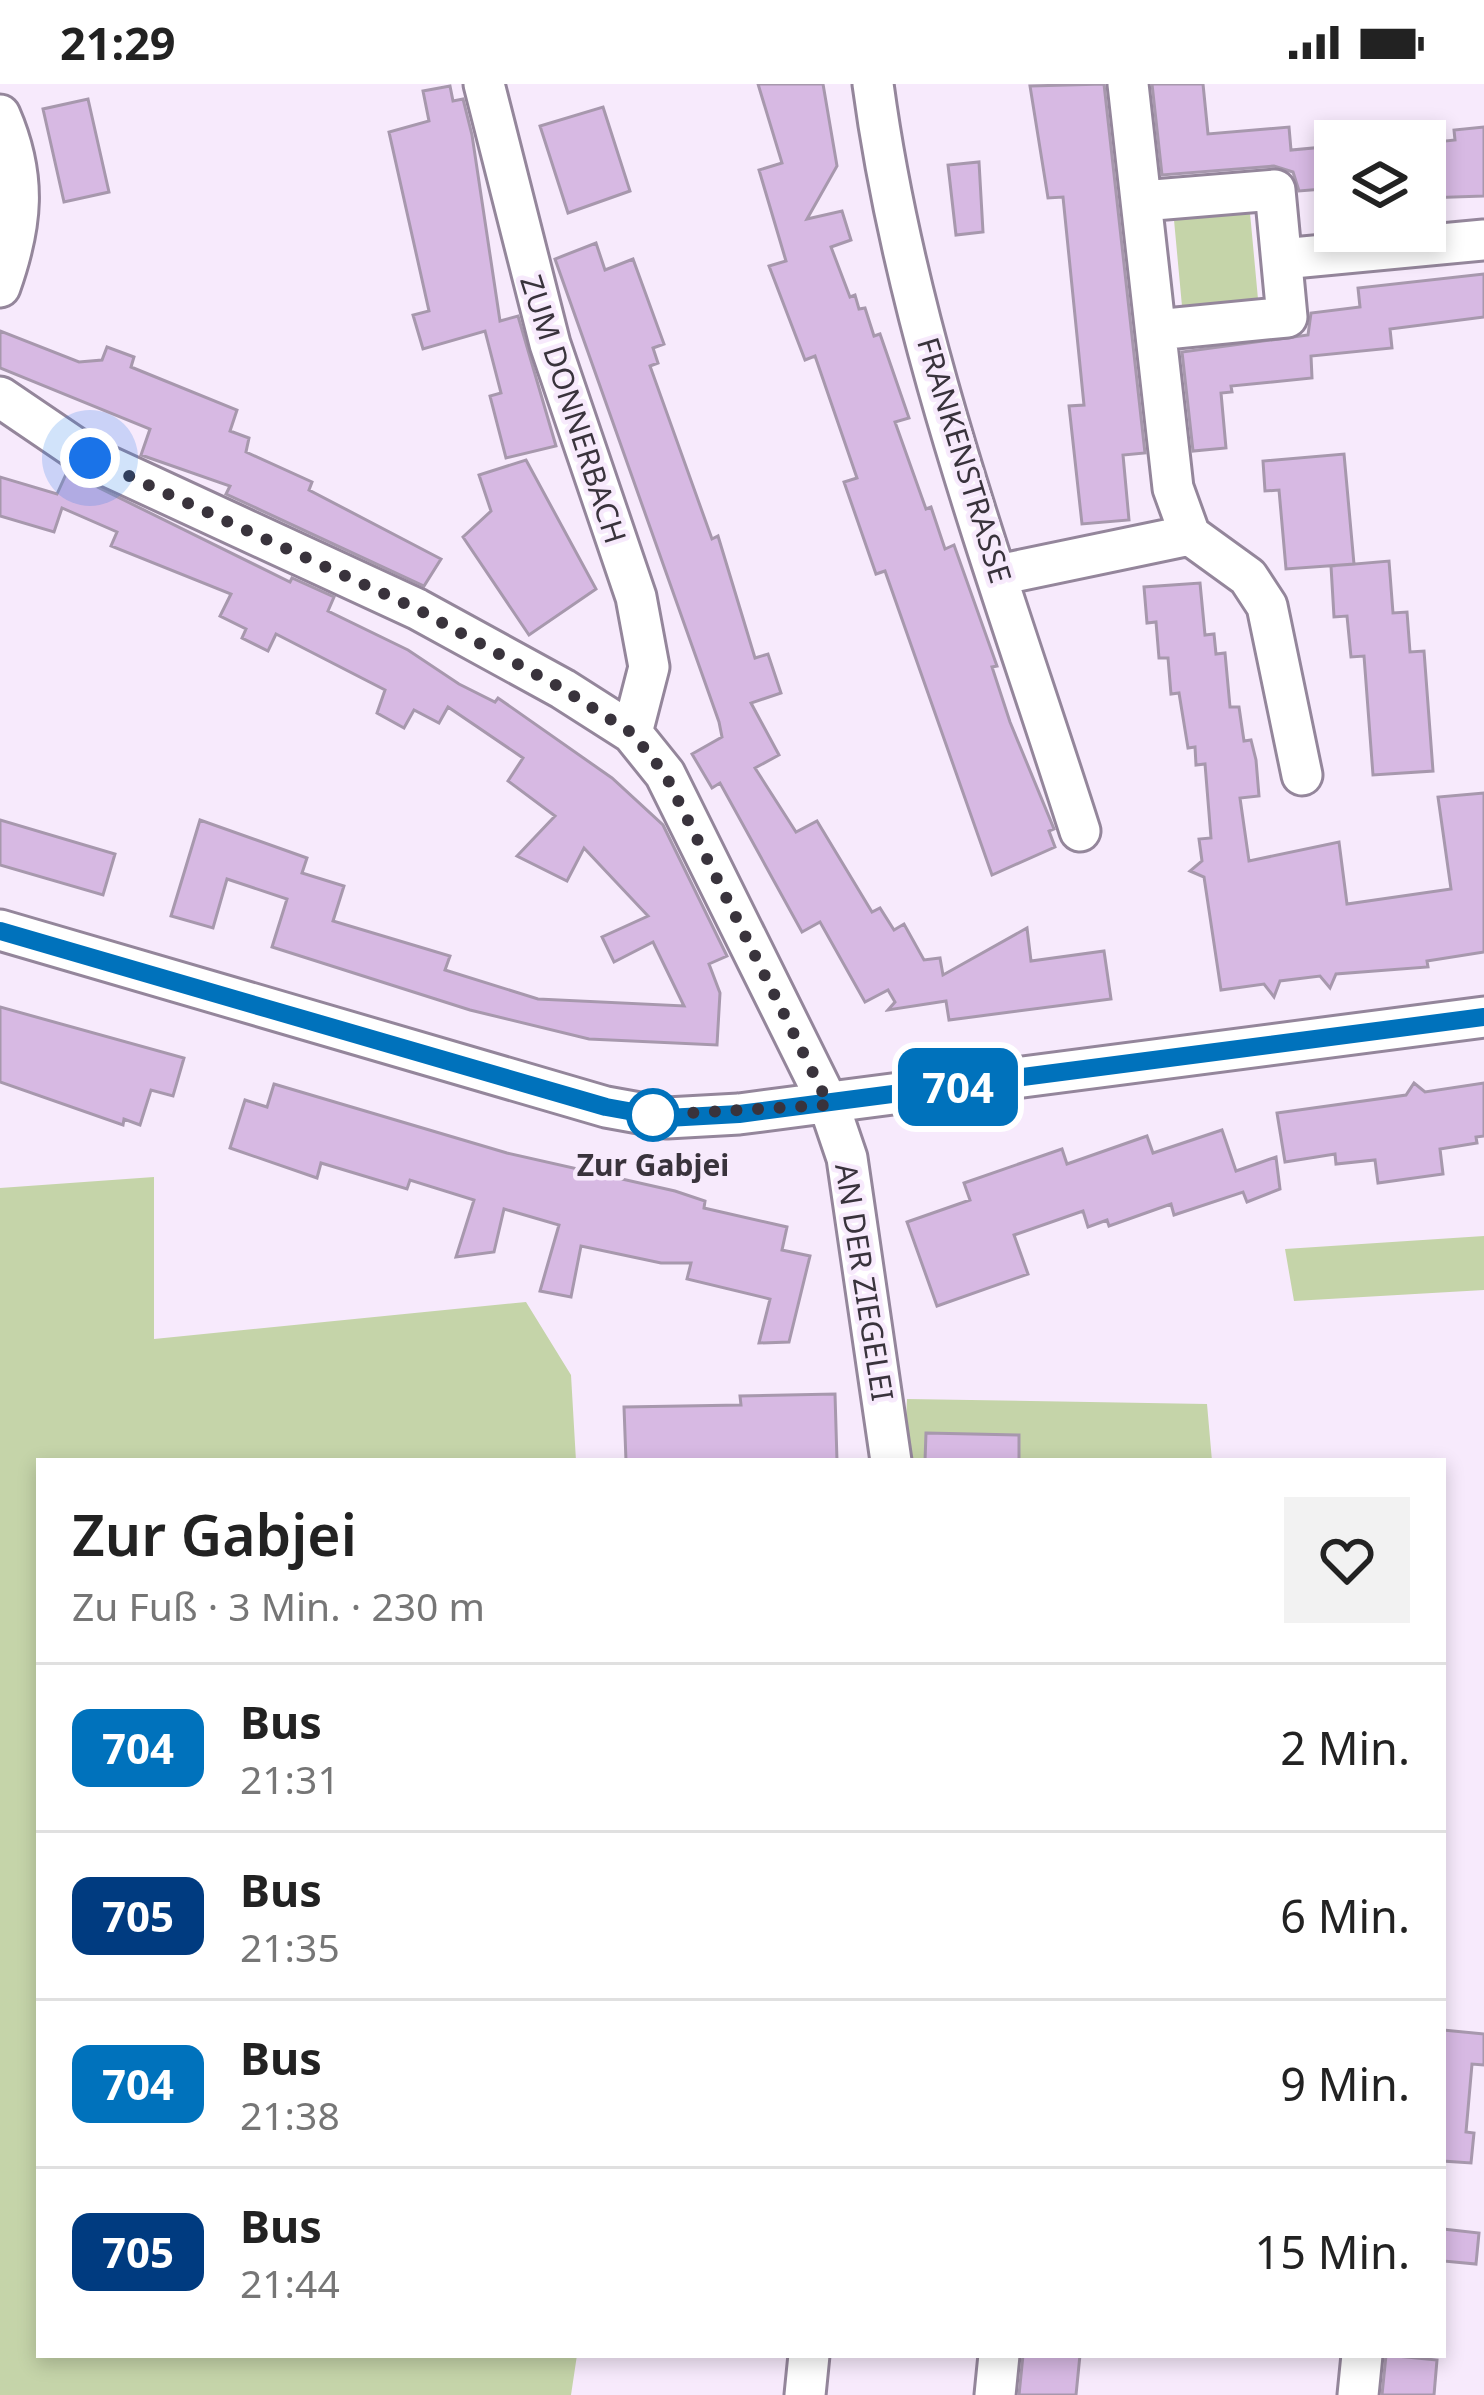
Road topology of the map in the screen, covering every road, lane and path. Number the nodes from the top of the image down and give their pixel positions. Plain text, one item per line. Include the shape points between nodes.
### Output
1 (484, 84) edge
2 (873, 84) edge
3 (1128, 84) edge
4 (0, 115) edge
5 (1142, 201) junction
6 (1484, 239) edge
7 (1282, 260) junction
8 (0, 287) edge
9 (1156, 330) junction
10 (0, 398) edge
11 (1190, 535) junction
12 (998, 575) junction
13 (632, 733) junction
14 (1302, 775) dead end
15 (1080, 831) dead end
16 (0, 931) edge
17 (1484, 1017) edge
18 (829, 1105) junction
19 (891, 1458) edge
20 (809, 2358) edge
21 (999, 2358) edge
22 (1362, 2358) edge
23 (806, 2395) edge
24 (995, 2395) edge
25 (1358, 2395) edge

1 - 13 street, ZUM DONNERBACH via 550,344 636,597 649,667
2 - 12 street, FRANKENSTRASSE via 891,199
3 - 5 street
4 - 8 street via 22,206
5 - 7 street via 1275,190
5 - 9 street
6 - 7 street
7 - 9 street via 1287,317
9 - 11 street via 1173,488
10 - 13 street via 90,458 417,609
11 - 12 street
11 - 14 street via 1248,577 1267,606
12 - 15 street, FRANKENSTRASSE
13 - 18 street via 665,774
16 - 18 street via 606,1107 667,1118
17 - 18 street
18 - 19 street, AN DER ZIEGELEI via 847,1158
20 - 23 street
21 - 24 street
22 - 25 street

